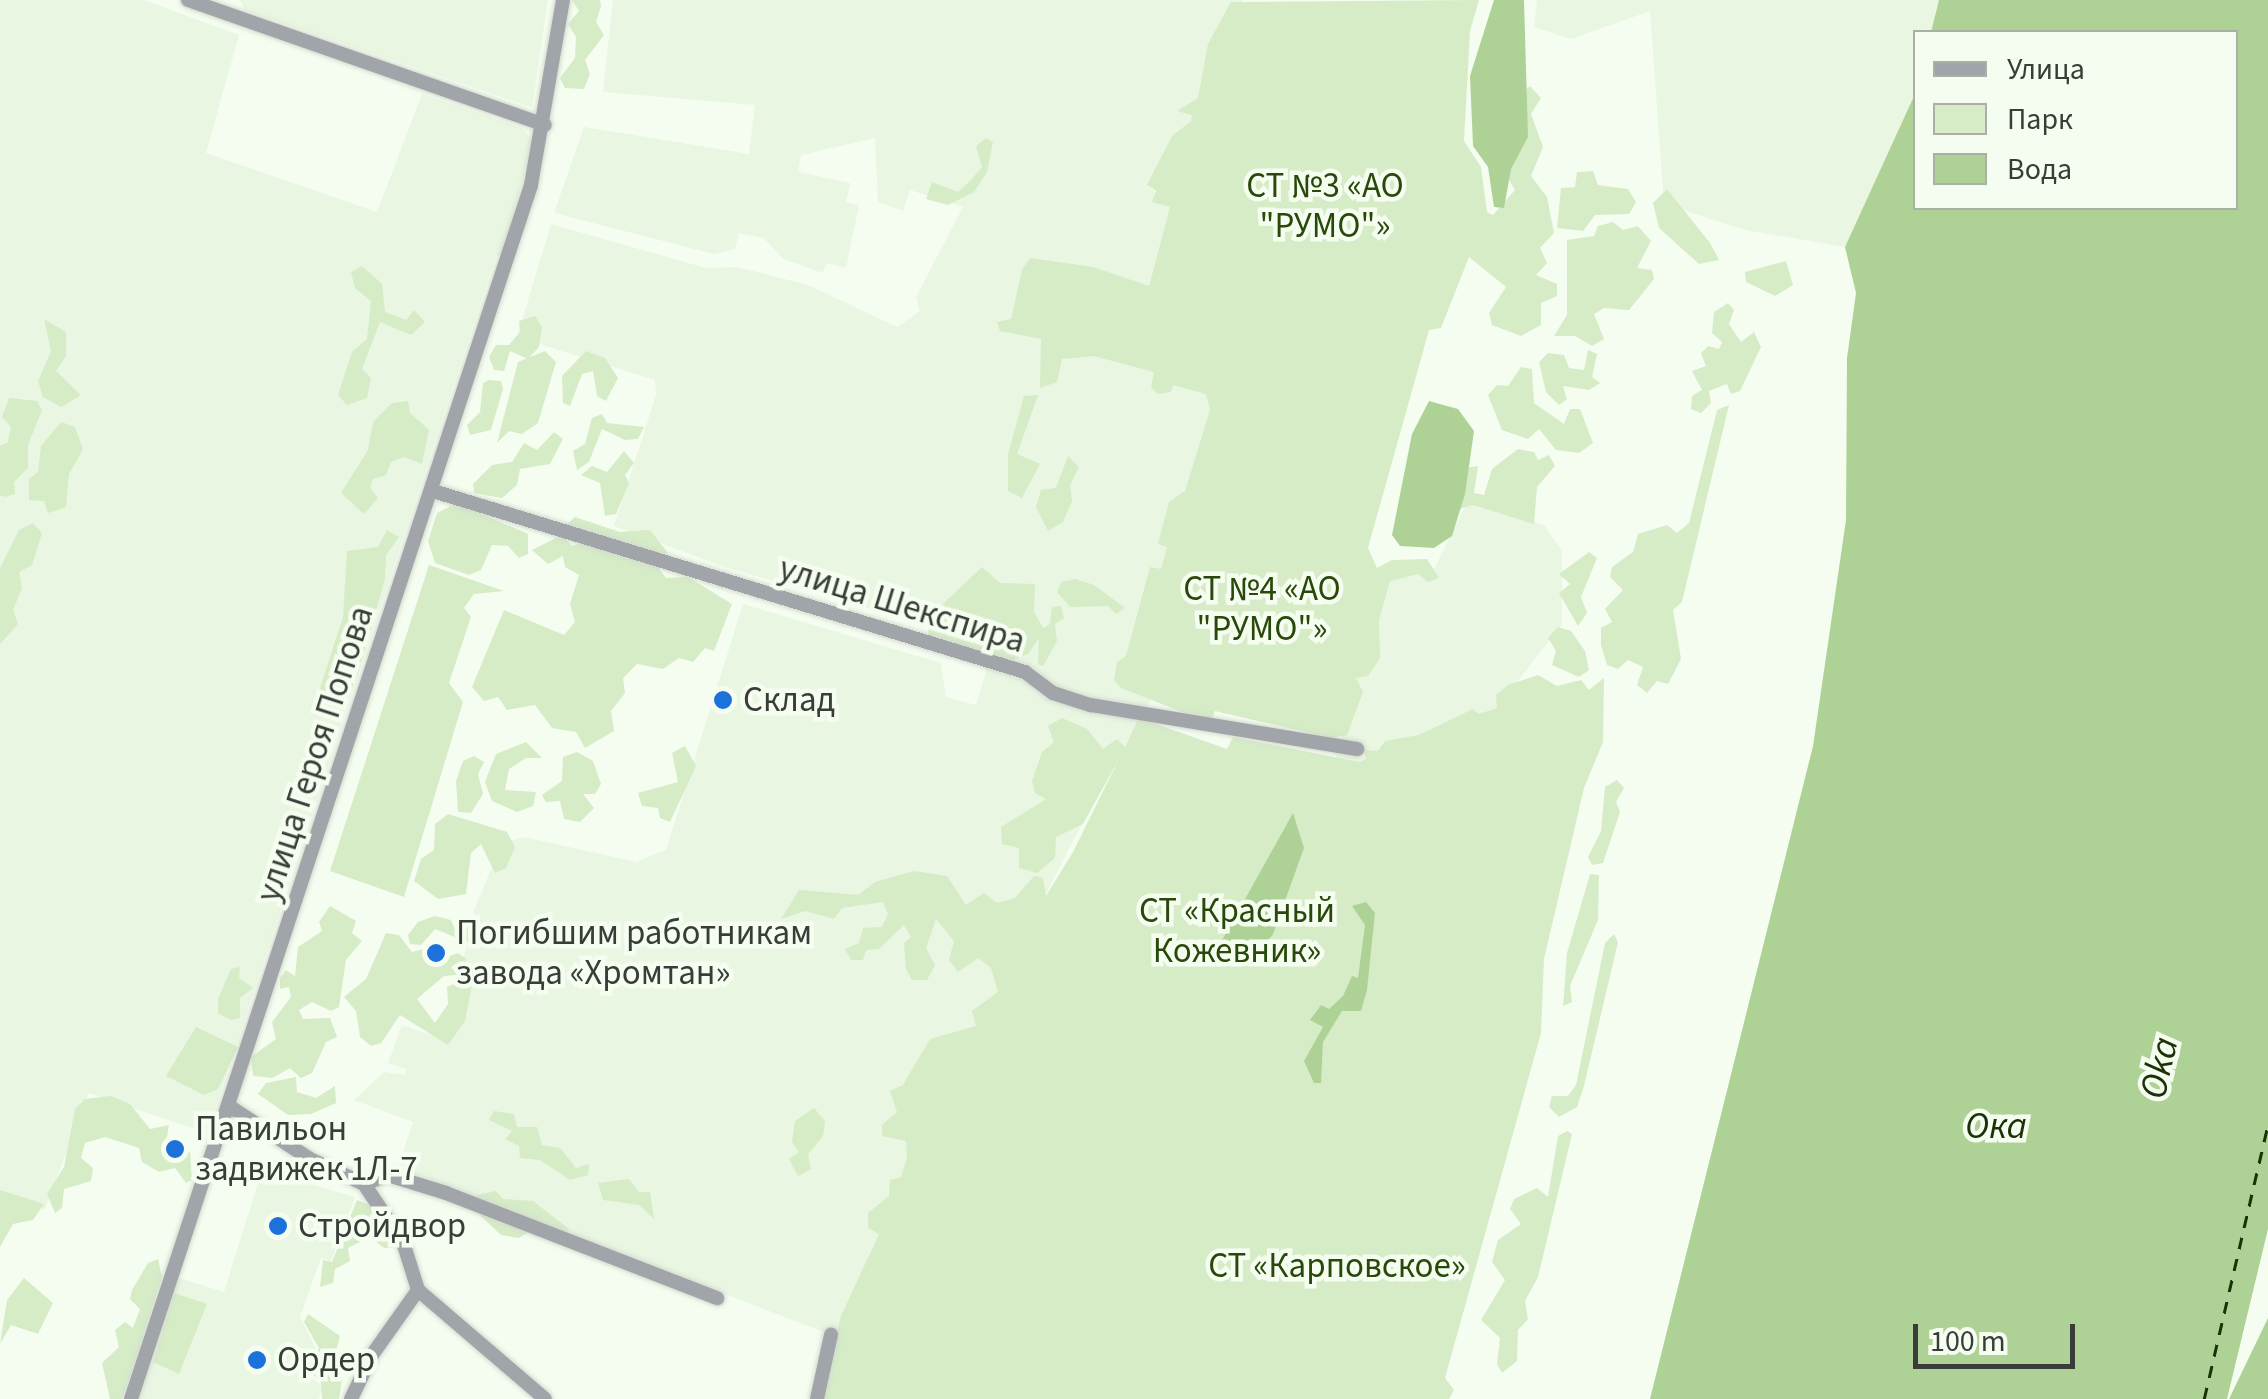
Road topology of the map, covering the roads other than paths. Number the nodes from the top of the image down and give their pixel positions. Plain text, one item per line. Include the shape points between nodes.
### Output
1 (188, 0) edge
2 (562, 0) edge
3 (545, 125) junction
4 (433, 491) junction
5 (1357, 749) dead end
6 (229, 1106) junction
7 (364, 1184) junction
8 (418, 1290) junction
9 (717, 1298) dead end
10 (831, 1335) dead end
11 (130, 1399) edge
12 (351, 1399) edge
13 (546, 1399) edge
14 (816, 1399) edge

1 - 3 street
2 - 3 street, улица Героя Попова
3 - 4 street, улица Героя Попова
4 - 5 street, улица Шекспира via 1025,672 1053,693 1090,705
4 - 6 street, улица Героя Попова
6 - 7 street via 310,1159
6 - 11 street, улица Героя Попова
7 - 8 street via 402,1242
7 - 9 street via 388,1175 446,1193
8 - 12 street
8 - 13 street
10 - 14 street

